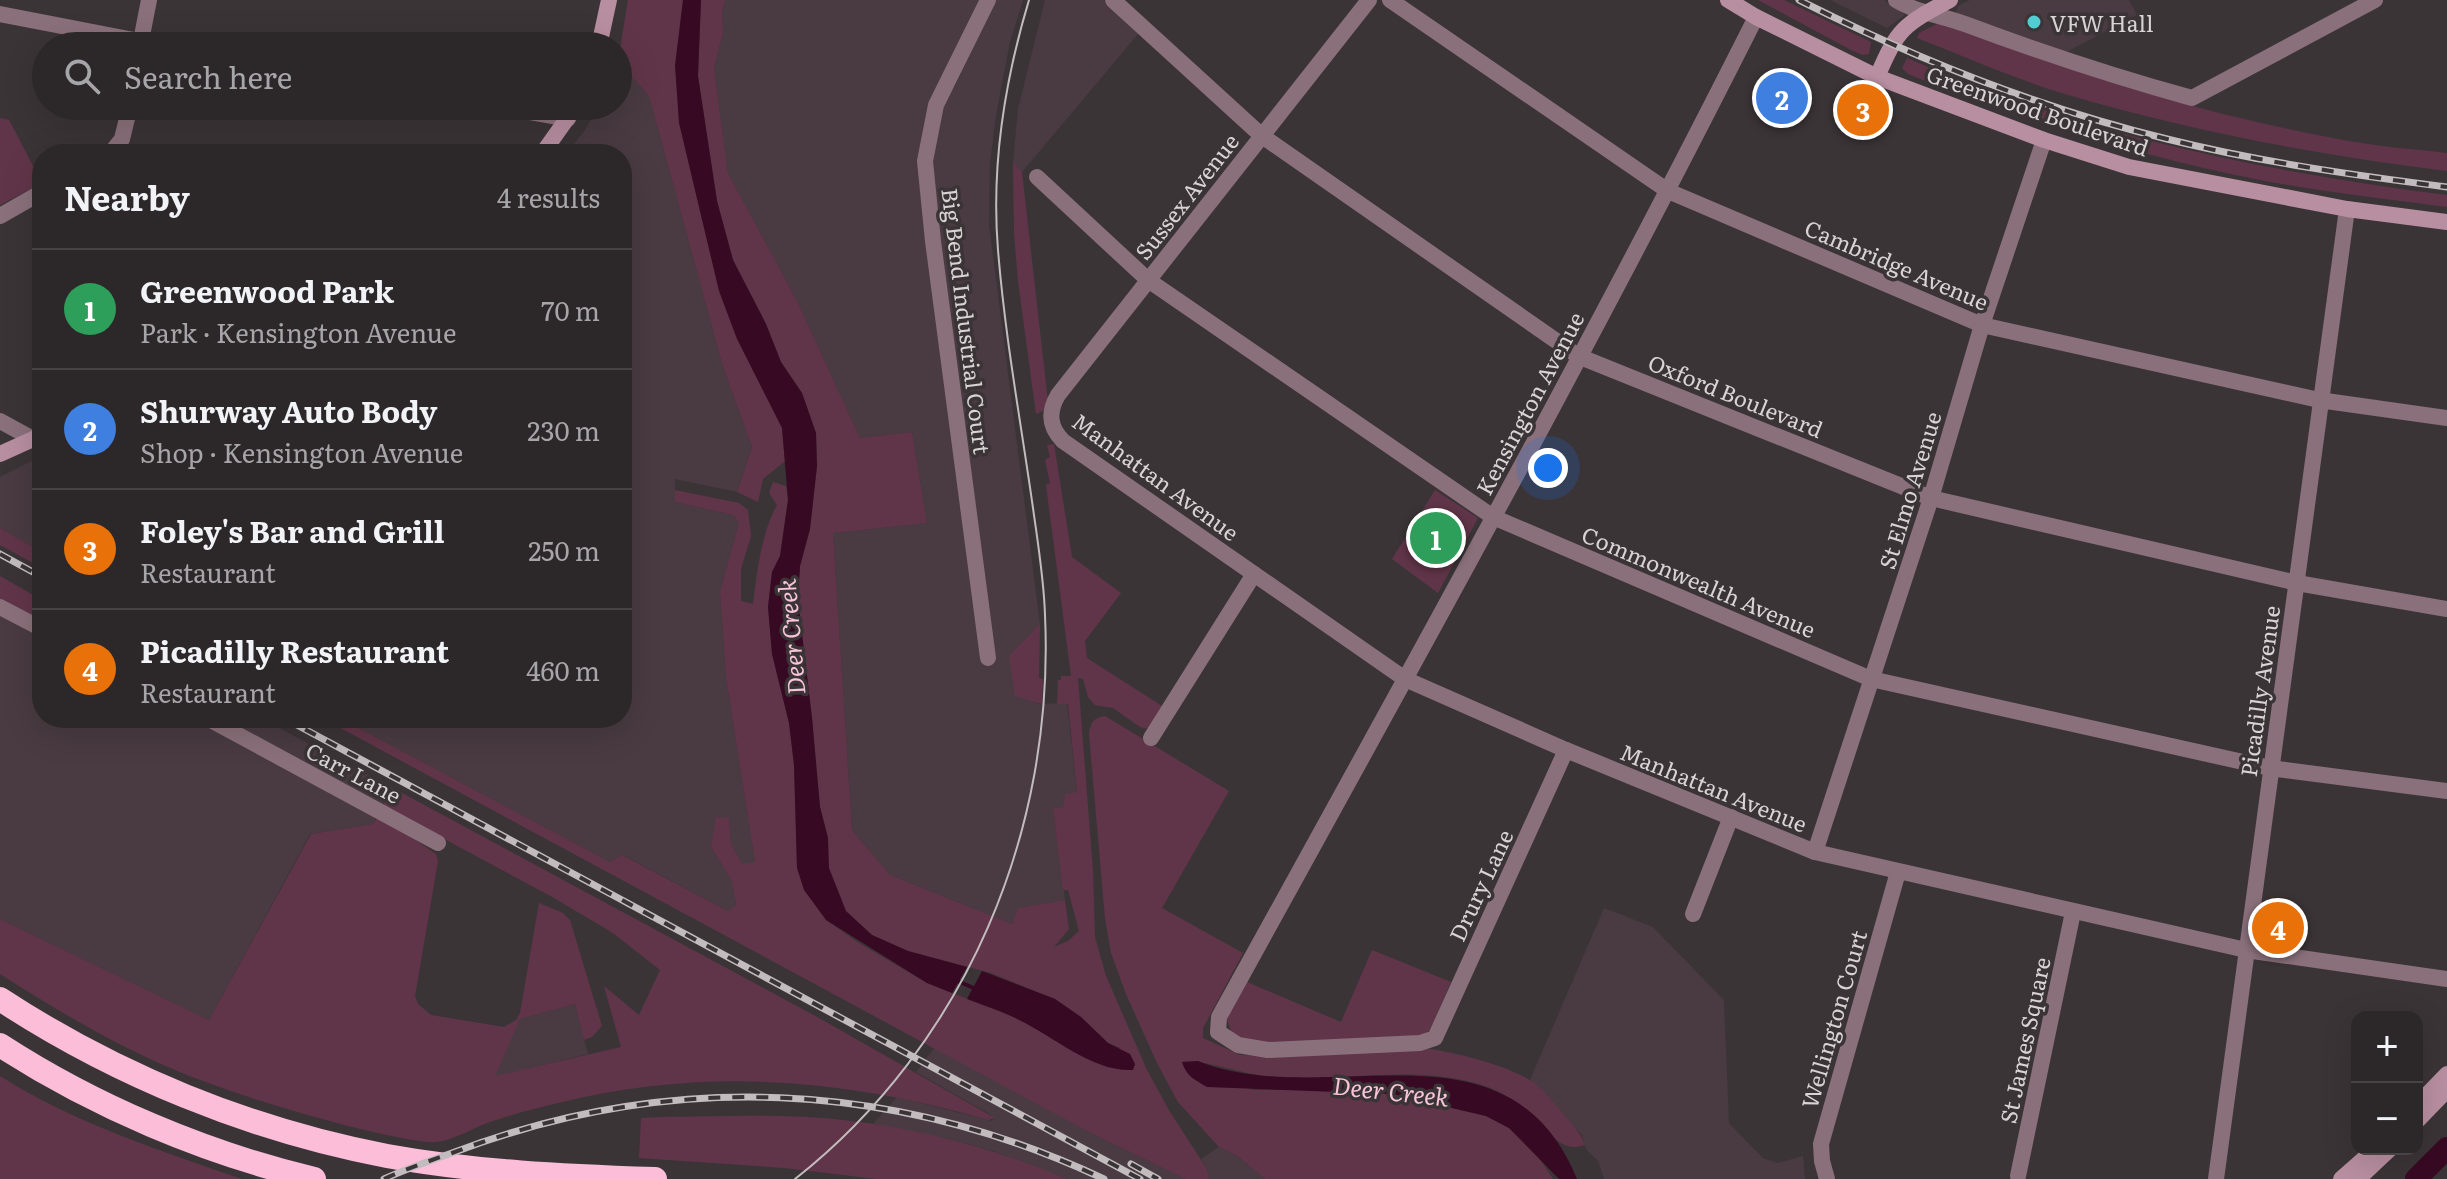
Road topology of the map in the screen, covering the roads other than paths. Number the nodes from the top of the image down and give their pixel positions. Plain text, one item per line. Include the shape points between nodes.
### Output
1 (149, 0) edge
2 (609, 0) edge
3 (988, 0) edge
4 (1113, 0) edge
5 (1369, 0) edge
6 (1390, 0) edge
7 (1728, 0) edge
8 (1896, 0) edge
9 (1950, 0) edge
10 (2375, 0) edge
11 (1926, 13) junction
12 (0, 14) edge
13 (1756, 17) junction
14 (84, 32) edge
15 (142, 32) edge
16 (602, 32) edge
17 (1877, 77) junction
18 (127, 120) edge
19 (566, 120) edge
20 (1262, 136) junction
21 (2044, 140) junction
22 (118, 144) edge
23 (549, 144) edge
24 (1037, 177) dead end
25 (1668, 191) junction
26 (32, 198) edge
27 (2347, 209) junction
28 (0, 216) edge
29 (2447, 222) edge
30 (1148, 280) junction
31 (1982, 325) junction
32 (1578, 356) junction
33 (2319, 400) junction
34 (2447, 418) edge
35 (0, 421) edge
36 (1052, 425) joint
37 (32, 434) edge
38 (32, 440) edge
39 (0, 454) edge
40 (1931, 498) junction
41 (1493, 517) junction
42 (1254, 574) junction
43 (2297, 583) junction
44 (0, 607) edge
45 (2447, 609) edge
46 (32, 624) edge
47 (988, 658) dead end
48 (1405, 679) junction
49 (1871, 679) junction
50 (225, 728) edge
51 (1151, 738) dead end
52 (1566, 750) junction
53 (2270, 768) junction
54 (2447, 791) edge
55 (1731, 817) junction
56 (438, 843) dead end
57 (1815, 852) junction
58 (1898, 872) junction
59 (2073, 912) junction
60 (1693, 914) dead end
61 (2246, 950) junction
62 (2447, 979) edge
63 (0, 999) edge
64 (1435, 1038) joint
65 (0, 1045) edge
66 (2447, 1074) edge
67 (2447, 1090) edge
68 (2423, 1099) edge
69 (2423, 1115) edge
70 (2368, 1155) edge
71 (2384, 1155) edge
72 (2018, 1176) dead end
73 (305, 1177) edge
74 (655, 1179) edge
75 (1827, 1179) edge
76 (2216, 1179) edge
77 (2341, 1179) edge
78 (2358, 1179) edge

1 - 15 street
2 - 16 street
3 - 47 street, Big Bend Industrial Court via 936,105 925,161
4 - 20 street, Oxford Boulevard
5 - 20 street, Sussex Avenue
6 - 25 street, Cambridge Avenue
7 - 13 street, Greenwood Boulevard
8 - 11 street
9 - 11 street
10 - 11 street via 2192,98
11 - 17 street via 1895,37
12 - 14 street
13 - 17 street, Greenwood Boulevard
13 - 25 street, Kensington Avenue
17 - 21 street, Greenwood Boulevard
18 - 22 street
19 - 23 street
20 - 30 street, Sussex Avenue
20 - 32 street, Oxford Boulevard
21 - 27 street, Greenwood Boulevard via 2129,167
21 - 31 street, St Elmo Avenue
24 - 30 street, Commonwealth Avenue
25 - 31 street, Cambridge Avenue
25 - 32 street, Kensington Avenue
26 - 28 street
27 - 29 street, Greenwood Boulevard
27 - 33 street, Picadilly Avenue
30 - 36 street, Sussex Avenue via 1058,395
30 - 41 street, Commonwealth Avenue
31 - 33 street, Cambridge Avenue
31 - 40 street, St Elmo Avenue
32 - 40 street, Oxford Boulevard
32 - 41 street, Kensington Avenue
33 - 34 street, Cambridge Avenue
33 - 43 street, Picadilly Avenue
35 - 37 street
36 - 42 street, Manhattan Avenue via 1063,441
38 - 39 street
40 - 43 street, Oxford Boulevard
40 - 49 street, St Elmo Avenue
41 - 48 street, Kensington Avenue
41 - 49 street, Commonwealth Avenue
42 - 48 street, Manhattan Avenue
42 - 51 street
43 - 45 street, Oxford Boulevard
43 - 53 street, Picadilly Avenue
44 - 46 street
48 - 52 street, Manhattan Avenue
48 - 64 street, Kensington Avenue via 1219,1017 1218,1032 1229,1041 1268,1050
49 - 53 street, Commonwealth Avenue
49 - 57 street, St Elmo Avenue
50 - 56 street, Carr Lane
52 - 55 street, Manhattan Avenue
52 - 64 street, Drury Lane
53 - 54 street, Commonwealth Avenue
53 - 61 street, Picadilly Avenue
55 - 57 street, Manhattan Avenue
55 - 60 street
57 - 58 street, Manhattan Avenue
58 - 59 street, Manhattan Avenue
58 - 75 street, Wellington Court via 1821,1144
59 - 61 street, Manhattan Avenue
59 - 72 street, St James Square
61 - 62 street, Manhattan Avenue
61 - 76 street, Picadilly Avenue
63 - 74 highway via 147,1079 274,1128 431,1162
65 - 73 highway via 138,1118
66 - 68 street
67 - 69 street
70 - 77 street
71 - 78 street

